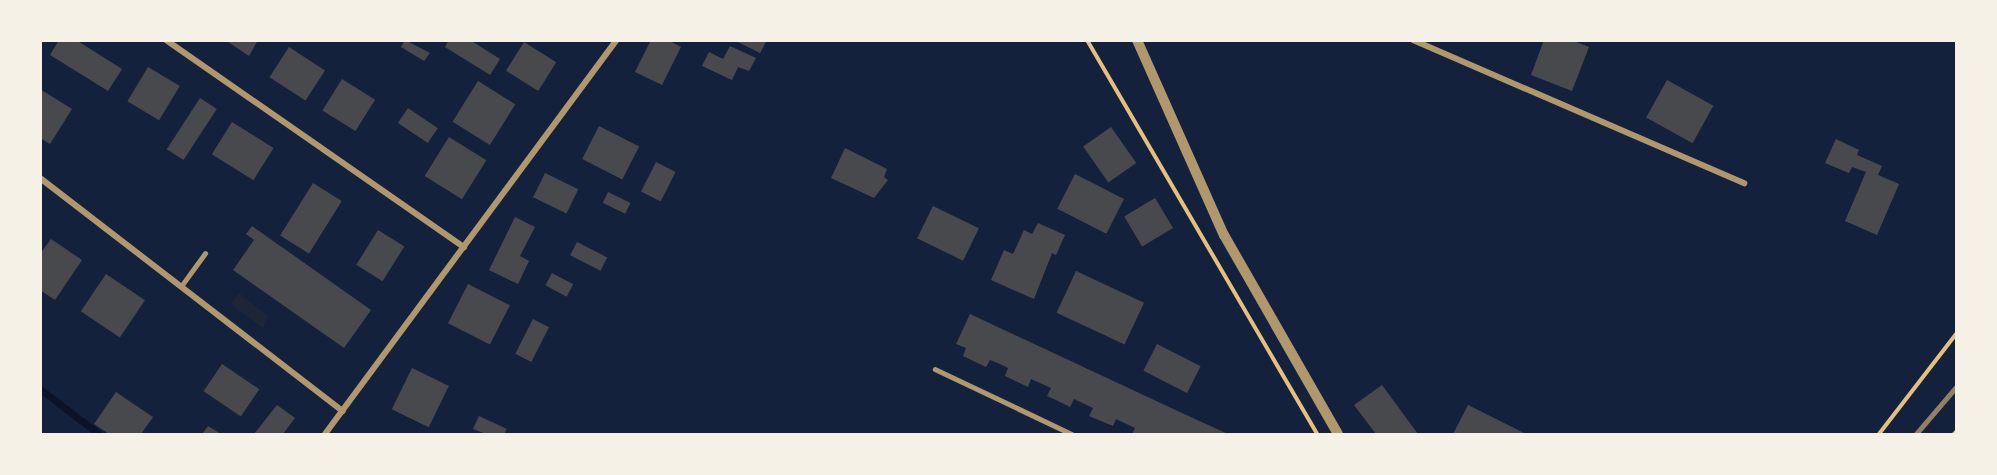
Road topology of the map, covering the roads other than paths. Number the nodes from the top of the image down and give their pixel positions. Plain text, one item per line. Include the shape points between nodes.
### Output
1 (166, 40) edge
2 (616, 40) edge
3 (1137, 40) edge
4 (1413, 40) edge
5 (40, 178) edge
6 (1744, 183) dead end
7 (464, 247) junction
8 (205, 253) dead end
9 (182, 285) junction
10 (934, 369) dead end
11 (343, 411) junction
12 (325, 435) edge
13 (1072, 435) edge
14 (1338, 435) edge

1 - 7 street
2 - 7 street
3 - 14 street via 1224,235
4 - 6 street
5 - 9 street
7 - 11 street
8 - 9 lane
9 - 11 street
10 - 13 lane
11 - 12 street

